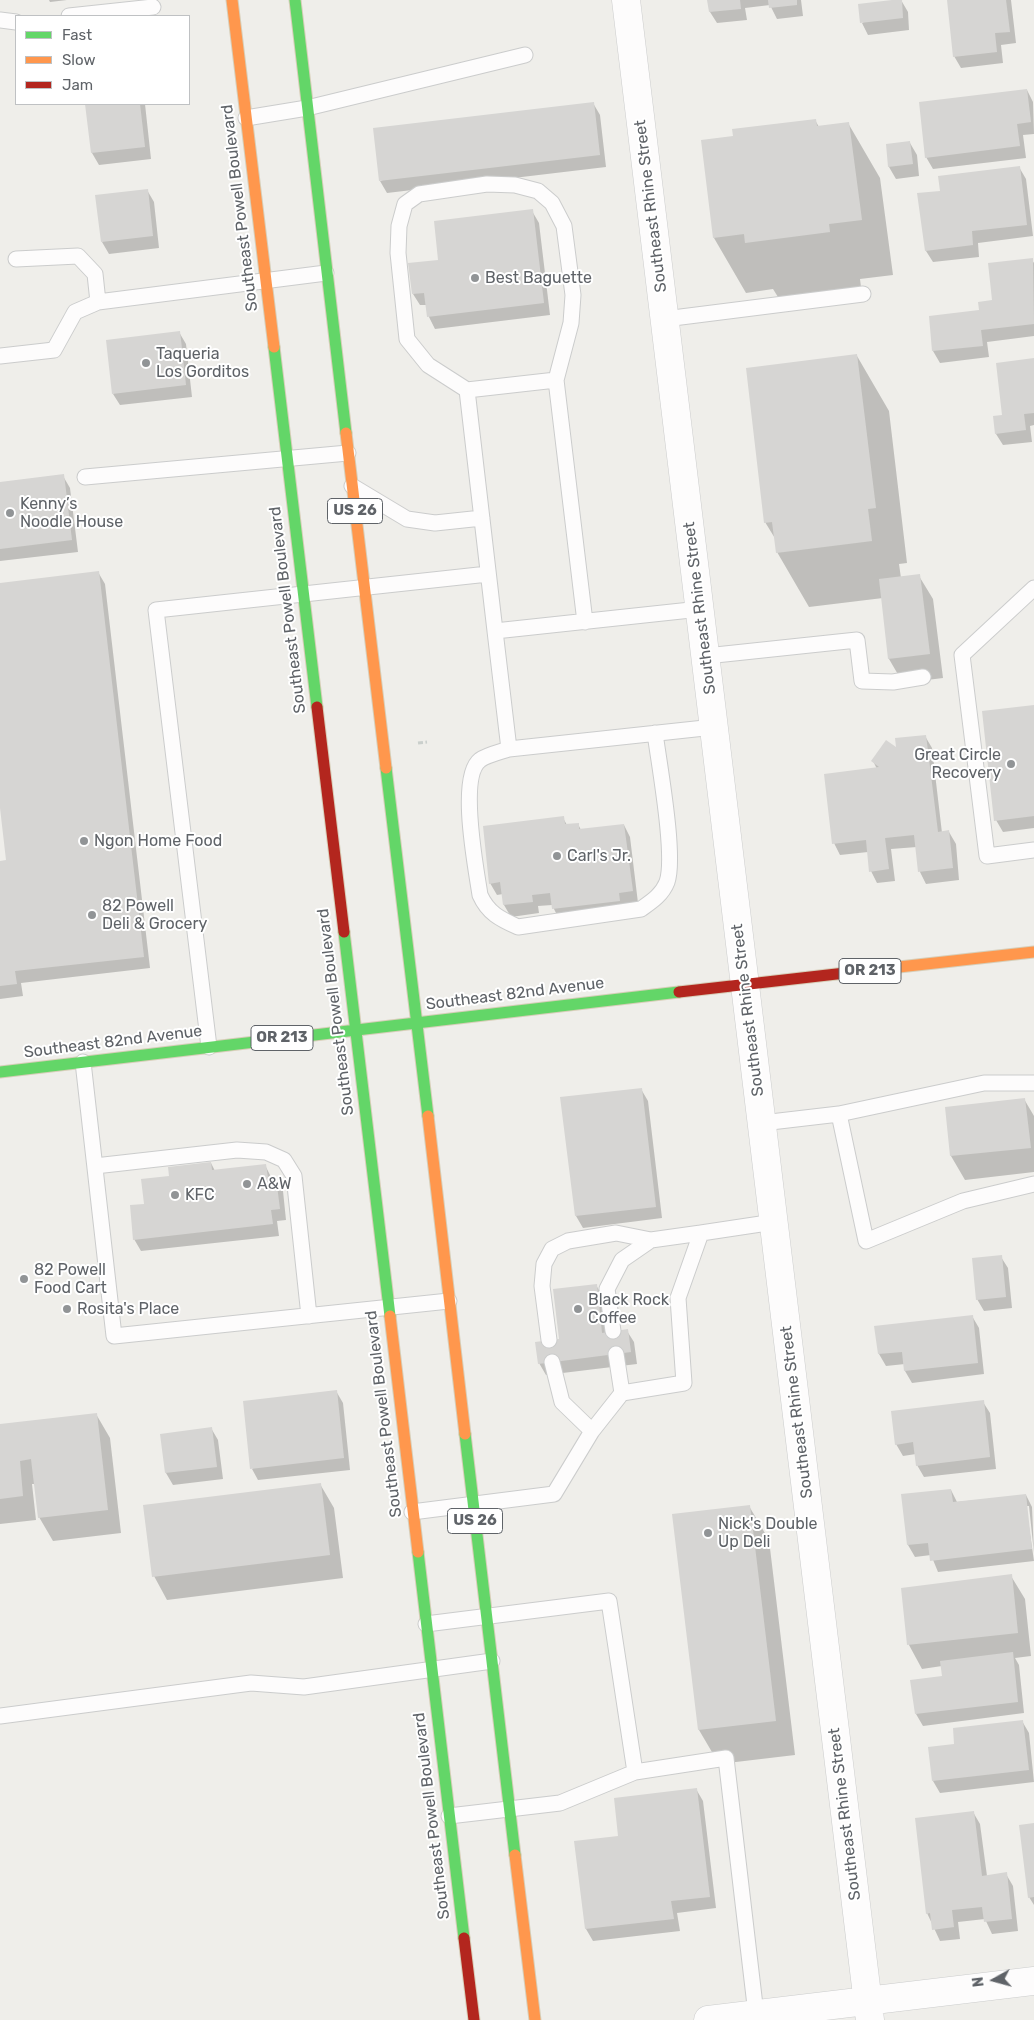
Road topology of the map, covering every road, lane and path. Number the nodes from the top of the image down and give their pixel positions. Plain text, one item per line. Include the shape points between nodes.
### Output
1 (232, 0) edge
2 (295, 0) edge
3 (626, 0) edge
4 (153, 7) dead end
5 (78, 15) edge
6 (0, 20) edge
7 (15, 22) edge
8 (525, 55) dead end
9 (306, 108) junction
10 (246, 118) junction
11 (16, 259) dead end
12 (326, 272) junction
13 (265, 280) junction
14 (863, 294) dead end
15 (98, 302) junction
16 (665, 319) junction
17 (0, 356) edge
18 (556, 380) junction
19 (467, 390) junction
20 (348, 453) junction
21 (287, 459) junction
22 (85, 478) dead end
23 (352, 486) junction
24 (482, 518) junction
25 (488, 574) junction
26 (364, 586) junction
27 (1034, 588) edge
28 (302, 593) junction
29 (700, 609) junction
30 (585, 622) junction
31 (495, 631) junction
32 (706, 656) junction
33 (922, 677) dead end
34 (714, 727) junction
35 (655, 733) junction
36 (509, 749) junction
37 (1034, 850) edge
38 (1034, 952) edge
39 (745, 985) junction
40 (415, 1022) junction
41 (354, 1030) junction
42 (209, 1047) junction
43 (83, 1062) junction
44 (0, 1072) edge
45 (1034, 1082) edge
46 (839, 1114) junction
47 (762, 1123) junction
48 (95, 1166) junction
49 (1034, 1184) edge
50 (774, 1222) junction
51 (701, 1233) junction
52 (651, 1240) junction
53 (449, 1301) junction
54 (387, 1308) junction
55 (309, 1316) junction
56 (613, 1331) dead end
57 (549, 1340) dead end
58 (616, 1354) dead end
59 (552, 1362) dead end
60 (622, 1393) junction
61 (592, 1431) junction
62 (473, 1504) junction
63 (412, 1512) junction
64 (486, 1616) junction
65 (426, 1624) junction
66 (492, 1661) junction
67 (431, 1670) junction
68 (0, 1716) edge
69 (635, 1772) junction
70 (509, 1809) junction
71 (449, 1816) junction
72 (1034, 1981) edge
73 (869, 2010) edge
74 (756, 2014) junction
75 (474, 2020) edge
76 (535, 2020) edge
77 (708, 2020) edge

1 - 10 main road, Southeast Powell Boulevard
2 - 9 main road, US 26
3 - 16 street, Southeast Rhine Street
4 - 5 lane
6 - 7 lane
8 - 9 lane
9 - 10 lane
9 - 12 main road, US 26
10 - 13 main road, Southeast Powell Boulevard
11 - 15 lane via 78,256 95,274
12 - 13 lane
12 - 20 main road, US 26
13 - 15 lane
13 - 21 main road, Southeast Powell Boulevard
14 - 16 lane
15 - 17 lane via 75,312 54,350
16 - 29 street, Southeast Rhine Street
18 - 19 lane
18 - 19 lane via 572,322 573,295 564,226 552,203 538,191 515,185 488,184 419,194 405,204 399,226 398,253 407,339 428,365
18 - 30 lane
19 - 24 lane
20 - 21 lane
20 - 23 main road, US 26
21 - 22 lane
21 - 28 main road, Southeast Powell Boulevard
23 - 24 lane via 407,518 435,523
23 - 26 main road, US 26
24 - 25 lane
25 - 26 lane
25 - 31 lane
26 - 28 lane
26 - 40 main road, US 26
27 - 37 lane via 962,655 987,856
28 - 41 main road, Southeast Powell Boulevard
28 - 42 lane via 156,610
29 - 30 lane
29 - 32 street, Southeast Rhine Street
30 - 31 lane
31 - 36 lane
32 - 33 lane via 857,640 862,681 893,682
32 - 34 street, Southeast Rhine Street
34 - 35 lane
34 - 39 street, Southeast Rhine Street
35 - 36 lane
35 - 36 lane via 669,849 667,881 656,898 641,909 518,927 500,920 486,909 480,895 469,802 470,775 480,760
38 - 39 main road, Southeast 82nd Avenue / OR 213
39 - 40 main road, Southeast 82nd Avenue / OR 213
39 - 47 street, Southeast Rhine Street
40 - 41 main road, Southeast 82nd Avenue / OR 213
40 - 53 main road, US 26
41 - 42 main road, Southeast 82nd Avenue / OR 213
41 - 54 main road, Southeast Powell Boulevard
42 - 43 main road, Southeast 82nd Avenue / OR 213
43 - 44 main road, Southeast 82nd Avenue / OR 213
43 - 48 lane
45 - 46 lane via 984,1084
46 - 47 lane
46 - 49 lane via 866,1241 963,1201
47 - 50 street, Southeast Rhine Street
48 - 55 lane via 237,1150 266,1152 284,1160 294,1176
48 - 55 lane via 114,1336
50 - 51 lane
50 - 73 street, Southeast Rhine Street
51 - 52 lane
51 - 60 lane via 678,1298 684,1383
52 - 56 lane via 622,1260 607,1289
52 - 57 lane via 616,1233 568,1241 552,1249 544,1264 542,1286
53 - 54 lane
53 - 62 main road, US 26
54 - 55 lane
54 - 63 main road, Southeast Powell Boulevard
58 - 60 lane
59 - 61 lane via 562,1402
60 - 61 lane
61 - 62 lane via 554,1494
62 - 63 lane
62 - 64 main road, US 26
63 - 65 main road, Southeast Powell Boulevard
64 - 65 lane
64 - 66 main road, US 26
64 - 69 lane via 609,1601
65 - 67 main road, Southeast Powell Boulevard
66 - 67 lane
66 - 70 main road, US 26
67 - 68 lane via 304,1687 251,1683
67 - 71 main road, Southeast Powell Boulevard
69 - 70 lane via 560,1803
69 - 74 lane via 726,1758
70 - 71 lane
70 - 76 main road, US 26
71 - 75 main road, Southeast Powell Boulevard
72 - 73 street
73 - 74 street
74 - 77 street

